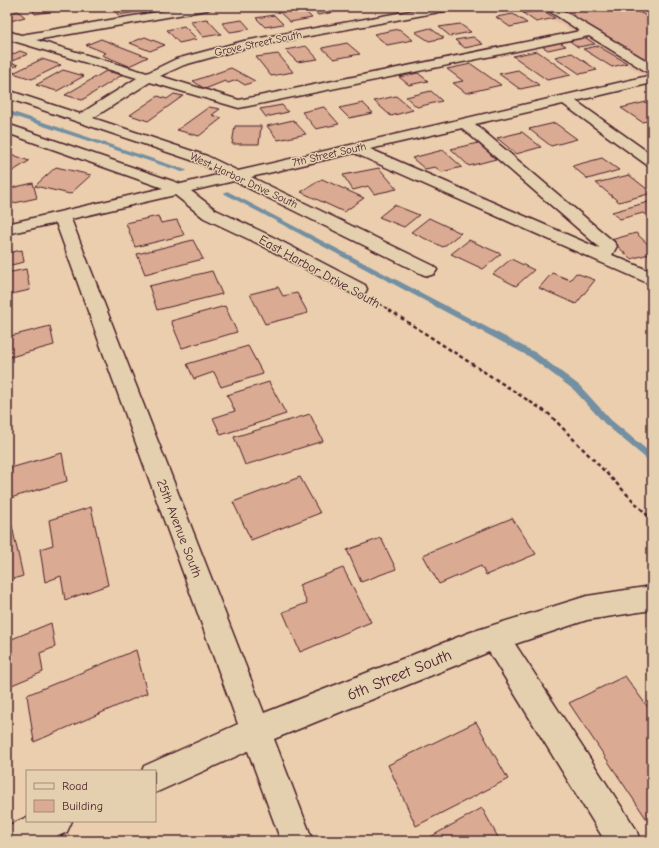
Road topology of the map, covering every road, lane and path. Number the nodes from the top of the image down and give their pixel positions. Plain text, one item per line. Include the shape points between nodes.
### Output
1 (207, 7) edge
2 (450, 7) edge
3 (549, 7) edge
4 (590, 32) junction
5 (7, 35) edge
6 (20, 38) junction
7 (652, 69) edge
8 (148, 77) junction
9 (652, 79) edge
10 (7, 94) edge
11 (566, 100) junction
12 (81, 119) junction
13 (465, 123) junction
14 (7, 128) edge
15 (356, 148) junction
16 (652, 162) edge
17 (237, 175) junction
18 (177, 188) junction
19 (62, 216) junction
20 (7, 229) edge
21 (602, 257) junction
22 (428, 270) dead end
23 (652, 279) edge
24 (358, 289) joint
25 (652, 520) edge
26 (652, 598) edge
27 (495, 637) junction
28 (257, 731) junction
29 (156, 777) edge
30 (54, 822) edge
31 (11, 841) edge
32 (297, 841) edge
33 (624, 841) edge

1 - 6 street
2 - 8 street, Grove Street South via 244,45 180,62
3 - 4 street
4 - 7 street
4 - 8 street via 239,104
5 - 6 street
6 - 8 street
8 - 12 street, Grove Street South
9 - 11 street, 7th Street South
10 - 12 street, West Harbor Drive South
11 - 13 street, 7th Street South
11 - 16 street
12 - 17 street, West Harbor Drive South via 202,158
13 - 15 street, 7th Street South
13 - 21 street via 608,246
14 - 18 street, East Harbor Drive South
15 - 17 street, 7th Street South
15 - 21 street
17 - 18 street, 7th Street South
17 - 22 street, West Harbor Drive South
18 - 19 street, 7th Street South
18 - 24 street, East Harbor Drive South via 210,214
19 - 20 street, 7th Street South
19 - 28 street, 25th Avenue South
21 - 23 street
24 - 25 path, East Harbor Drive South via 549,414
26 - 27 street, 6th Street South via 587,608
27 - 28 street, 6th Street South
27 - 33 street
28 - 29 street, 6th Street South
28 - 32 street, 25th Avenue South
30 - 31 street

